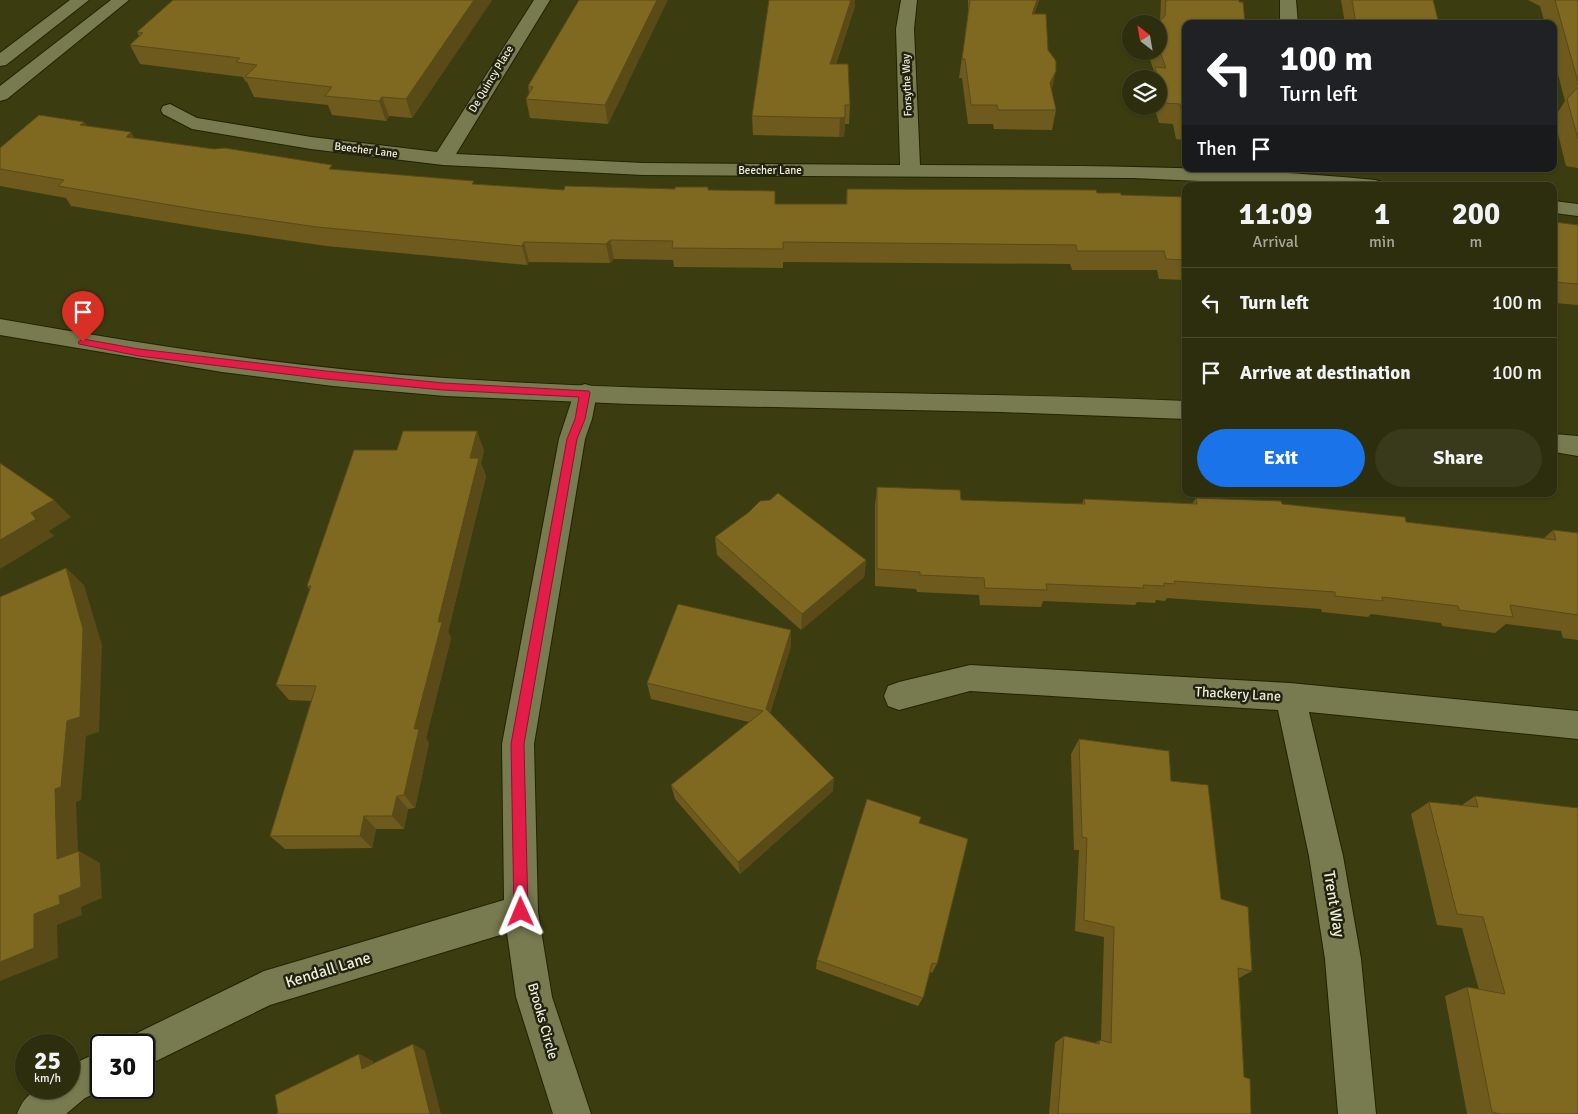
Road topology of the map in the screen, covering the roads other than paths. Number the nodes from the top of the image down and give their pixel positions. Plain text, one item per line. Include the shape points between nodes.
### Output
1 (81, 0) edge
2 (122, 0) edge
3 (542, 0) edge
4 (909, 0) edge
5 (1288, 0) edge
6 (1289, 20) edge
7 (0, 61) edge
8 (0, 95) edge
9 (170, 110) dead end
10 (443, 159) junction
11 (910, 171) junction
12 (1323, 175) edge
13 (1356, 182) edge
14 (1557, 206) edge
15 (1578, 210) edge
16 (0, 327) edge
17 (585, 393) junction
18 (1182, 410) edge
19 (1557, 443) edge
20 (1578, 446) edge
21 (899, 696) dead end
22 (1290, 697) junction
23 (1578, 725) edge
24 (521, 912) junction
25 (155, 1044) edge
26 (90, 1076) edge
27 (36, 1114) edge
28 (572, 1114) edge
29 (1357, 1114) edge

1 - 7 street
2 - 8 street
3 - 10 street, De Quincy Place
4 - 11 street, Forsythe Way via 905,30
5 - 6 street
9 - 10 street, Beecher Lane via 192,124
10 - 11 street, Beecher Lane via 643,169
11 - 12 street, Beecher Lane
12 - 13 street, Beecher Lane
14 - 15 street
16 - 17 street via 139,352 288,371 443,387
17 - 18 street
17 - 24 street, Brooks Circle via 572,439 518,744
19 - 20 street
21 - 22 street, Thackery Lane via 970,678
22 - 23 street, Thackery Lane
22 - 29 street, Trent Way via 1326,856 1343,959
24 - 25 street, Kendall Lane via 264,989
24 - 28 street, Brooks Circle via 534,997
26 - 27 street via 72,1085

